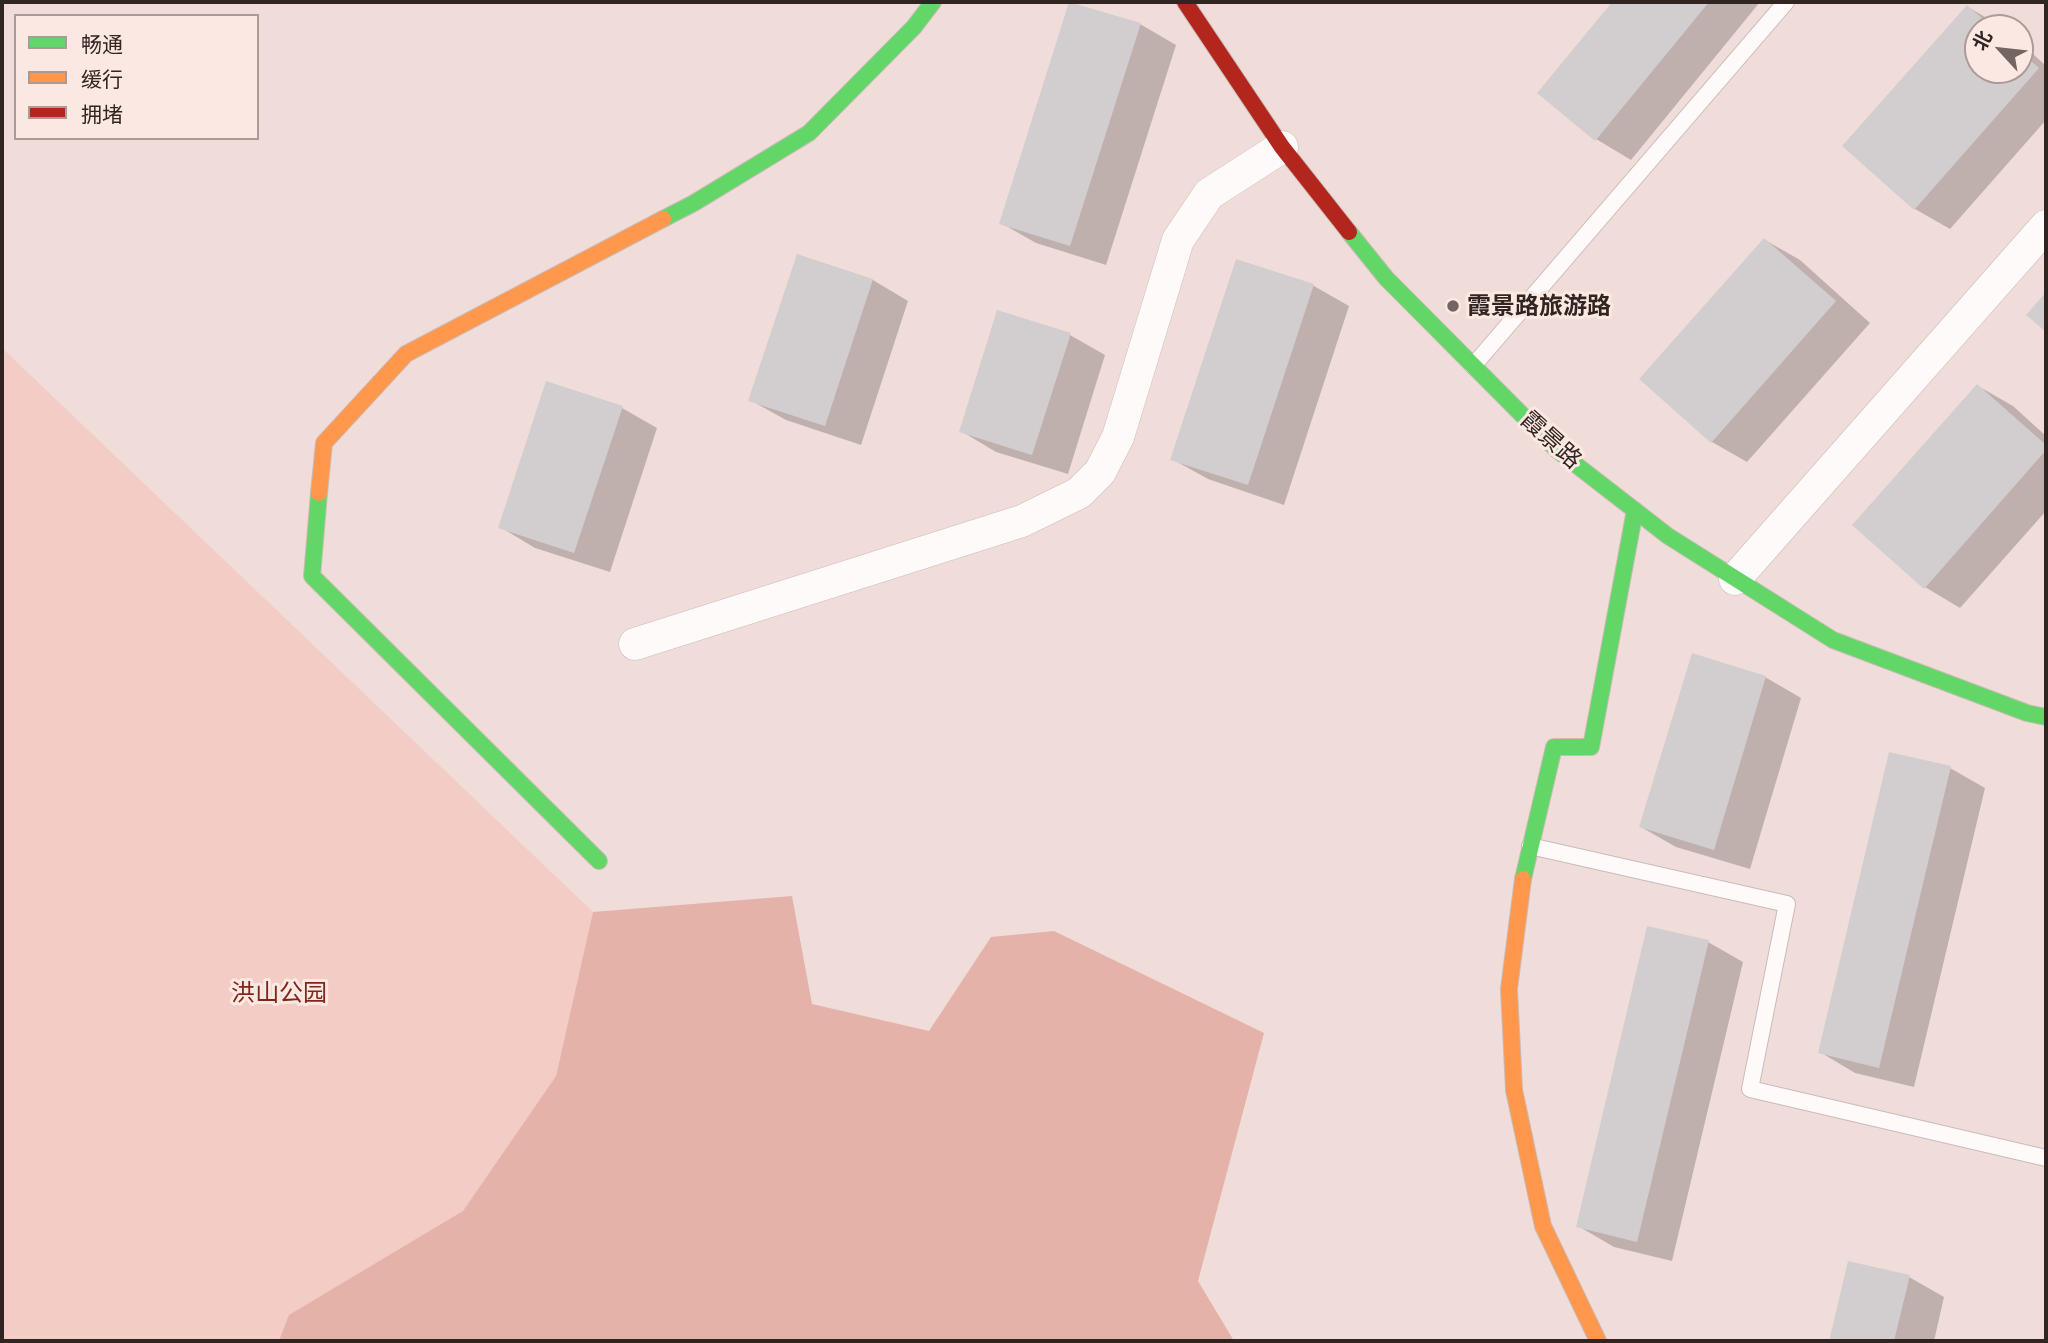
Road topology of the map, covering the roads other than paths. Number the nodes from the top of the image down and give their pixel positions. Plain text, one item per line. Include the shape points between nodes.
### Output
1 (933, 2) edge
2 (1185, 2) edge
3 (1786, 2) edge
4 (1282, 147) junction
5 (2046, 226) edge
6 (1473, 366) junction
7 (1634, 510) junction
8 (1735, 579) junction
9 (635, 644) dead end
10 (2046, 717) edge
11 (1530, 846) junction
12 (599, 861) dead end
13 (2046, 1158) edge
14 (1598, 1341) edge

1 - 12 street via 809,133 694,203 406,354 324,443 312,576
2 - 4 street, 霞景路
3 - 6 lane
4 - 6 street, 霞景路 via 1385,278
4 - 9 street via 1209,194 1178,240 1118,437 1100,472 1079,493 1021,521
5 - 8 street
6 - 7 street, 霞景路 via 1557,450
7 - 8 street, 霞景路
7 - 11 street via 1591,747 1554,747
8 - 10 street, 霞景路 via 1833,640
11 - 13 lane via 1787,904 1750,1089
11 - 14 street via 1509,989 1514,1090 1543,1226

